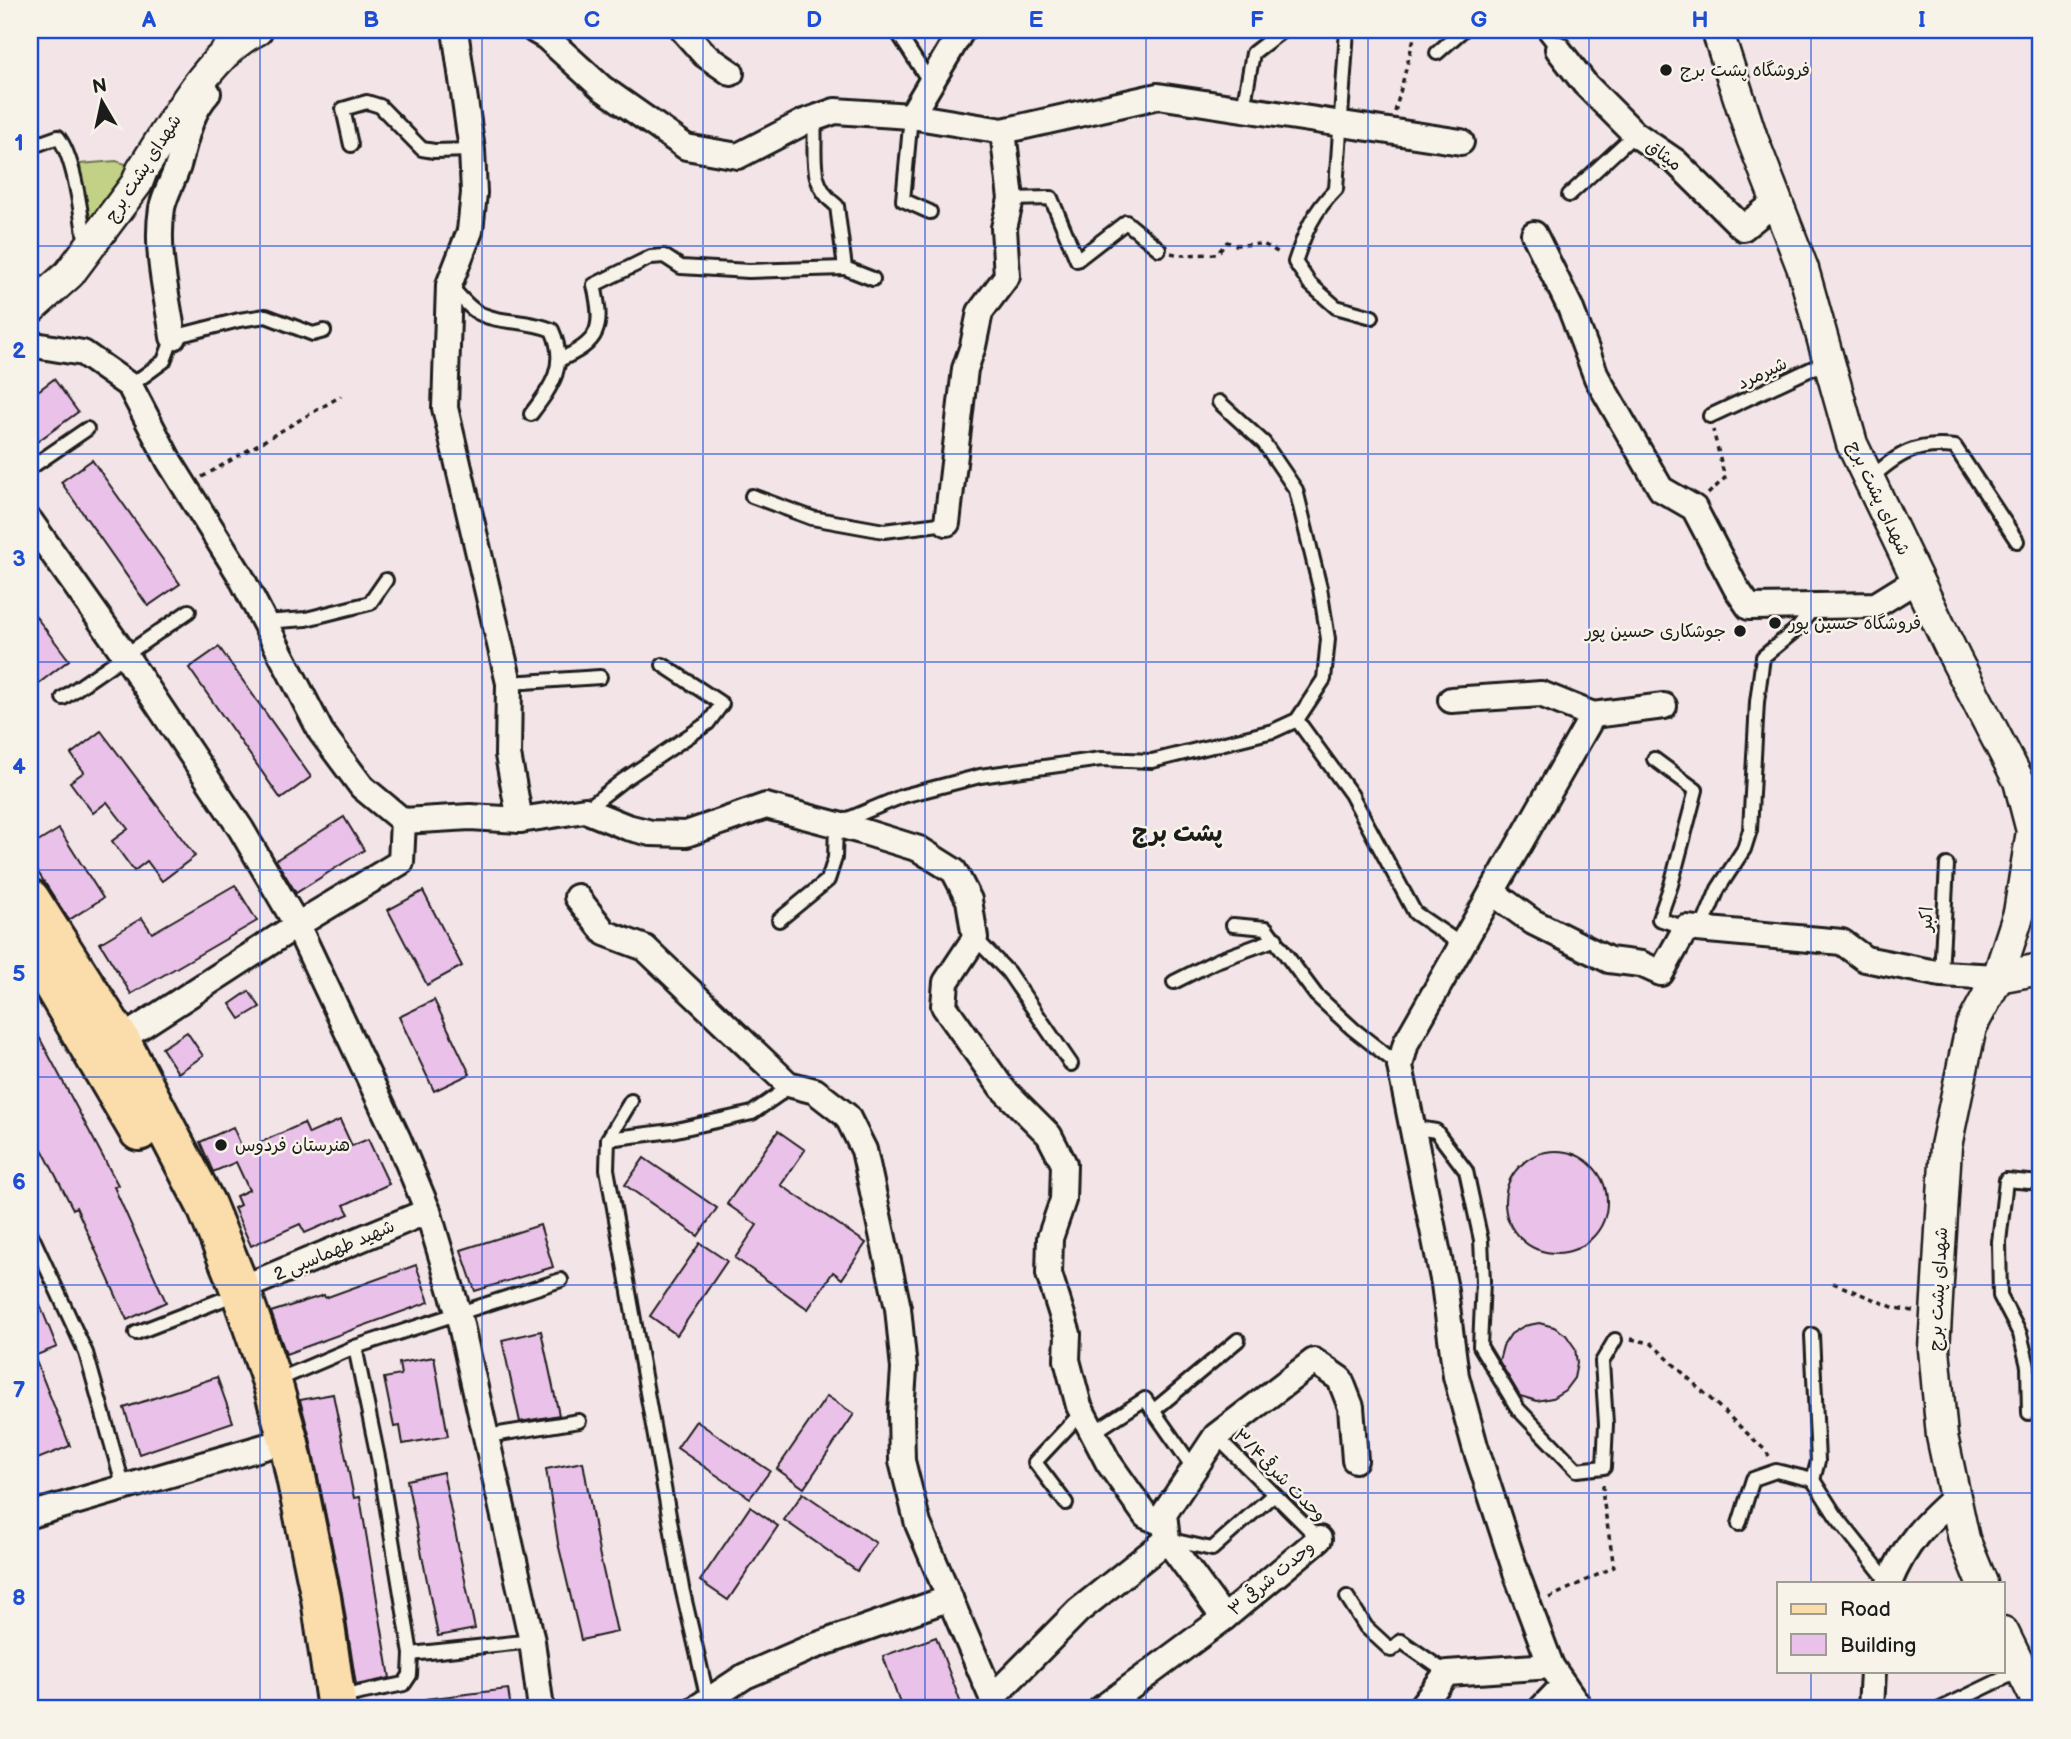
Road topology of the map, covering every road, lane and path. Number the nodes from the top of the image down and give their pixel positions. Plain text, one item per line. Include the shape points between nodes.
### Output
1 (257, 30) edge
2 (265, 30) edge
3 (455, 30) edge
4 (534, 30) edge
5 (683, 30) edge
6 (896, 30) edge
7 (962, 30) edge
8 (1283, 30) edge
9 (1347, 30) edge
10 (1416, 30) edge
11 (1463, 30) edge
12 (1717, 30) edge
13 (1550, 39) edge
14 (1437, 53) dead end
15 (731, 73) dead end
16 (932, 84) junction
17 (1243, 109) junction
18 (911, 116) junction
19 (814, 119) junction
20 (1342, 124) junction
21 (1003, 131) junction
22 (1390, 131) junction
23 (1635, 134) junction
24 (1461, 142) dead end
25 (351, 145) dead end
26 (30, 148) edge
27 (472, 150) junction
28 (1570, 195) dead end
29 (1011, 199) junction
30 (1777, 201) junction
31 (930, 212) dead end
32 (1534, 234) dead end
33 (89, 240) junction
34 (1159, 249) joint
35 (1294, 262) junction
36 (845, 268) junction
37 (873, 279) dead end
38 (449, 285) junction
39 (30, 309) edge
40 (1372, 317) dead end
41 (324, 331) dead end
42 (173, 337) junction
43 (30, 341) edge
44 (559, 360) junction
45 (1829, 360) junction
46 (130, 386) junction
47 (341, 396) dead end
48 (1219, 402) dead end
49 (531, 414) dead end
50 (1710, 416) joint
51 (88, 429) dead end
52 (30, 468) edge
53 (1870, 479) junction
54 (186, 487) junction
55 (752, 496) dead end
56 (1694, 508) junction
57 (30, 521) edge
58 (947, 523) joint
59 (2017, 541) dead end
60 (1918, 579) junction
61 (386, 580) dead end
62 (1814, 607) junction
63 (189, 611) dead end
64 (264, 622) junction
65 (125, 656) junction
66 (663, 665) dead end
67 (600, 677) dead end
68 (509, 683) junction
69 (63, 698) dead end
70 (1451, 699) dead end
71 (1664, 706) dead end
72 (1593, 715) junction
73 (1297, 720) junction
74 (1654, 759) dead end
75 (585, 810) junction
76 (520, 820) junction
77 (403, 821) junction
78 (836, 824) junction
79 (1947, 865) dead end
80 (1492, 892) junction
81 (577, 897) dead end
82 (30, 899) edge
83 (779, 920) dead end
84 (297, 925) junction
85 (1233, 925) dead end
86 (1693, 929) junction
87 (975, 938) junction
88 (1276, 939) junction
89 (1462, 945) junction
90 (30, 946) edge
91 (1941, 974) junction
92 (2005, 975) edge
93 (1174, 982) dead end
94 (120, 1040) junction
95 (1071, 1064) dead end
96 (1399, 1066) junction
97 (788, 1084) junction
98 (631, 1101) dead end
99 (1411, 1127) junction
100 (608, 1139) junction
101 (2041, 1183) edge
102 (428, 1211) junction
103 (30, 1232) edge
104 (561, 1280) dead end
105 (1833, 1283) dead end
106 (231, 1295) junction
107 (458, 1312) junction
108 (1936, 1315) junction
109 (136, 1333) dead end
110 (1812, 1335) dead end
111 (1238, 1340) dead end
112 (1615, 1340) joint
113 (355, 1348) junction
114 (272, 1382) junction
115 (1153, 1411) junction
116 (2029, 1413) dead end
117 (579, 1421) dead end
118 (1088, 1422) junction
119 (487, 1436) junction
120 (1216, 1436) junction
121 (279, 1442) junction
122 (1355, 1460) dead end
123 (1604, 1467) junction
124 (1194, 1469) junction
125 (1776, 1471) junction
126 (1813, 1479) junction
127 (124, 1488) junction
128 (1274, 1494) junction
129 (1955, 1497) junction
130 (1066, 1503) dead end
131 (30, 1515) edge
132 (1739, 1524) dead end
133 (1166, 1532) junction
134 (1319, 1539) joint
135 (1888, 1582) edge
136 (1889, 1582) edge
137 (1982, 1582) edge
138 (1347, 1597) dead end
139 (950, 1598) junction
140 (1529, 1607) junction
141 (1224, 1618) junction
142 (2004, 1634) edge
143 (532, 1641) junction
144 (411, 1654) junction
145 (2022, 1670) junction
146 (1873, 1672) edge
147 (1447, 1673) junction
148 (1557, 1676) junction
149 (994, 1704) edge
150 (328, 1705) edge
151 (702, 1705) edge
152 (541, 1709) edge
153 (1101, 1709) edge
154 (1419, 1709) edge
155 (1541, 1709) edge
156 (1581, 1709) edge
157 (1871, 1709) edge
158 (1940, 1709) edge
159 (2041, 1709) edge

1 - 33 street, شهدای پشت برج via 196,87 136,183
2 - 42 street via 197,105 163,204 159,231
3 - 27 street
4 - 19 street via 602,88 686,147 738,156
5 - 15 street via 705,55
6 - 16 lane
7 - 16 street
8 - 17 lane via 1253,53
9 - 20 lane
10 - 22 path
11 - 14 lane
12 - 30 street, شهدای پشت برج
13 - 23 street, میثاق via 1585,84
16 - 18 street
17 - 20 street
17 - 21 street via 1158,96
18 - 19 street via 835,111
18 - 21 street
18 - 31 lane via 903,200
19 - 36 lane via 815,178 825,197 837,206
20 - 22 street
20 - 35 lane via 1336,189 1320,205
21 - 29 street
22 - 24 street
23 - 28 lane
23 - 30 street, میثاق via 1676,162 1743,228
25 - 27 lane via 343,109 367,102 380,106 422,149
26 - 33 lane via 58,137 63,143
27 - 38 street via 470,231
29 - 34 lane via 1051,198 1077,260 1126,222
29 - 58 street via 1004,228 1007,276 980,312 965,369
30 - 45 street, شهدای پشت برج via 1803,269
32 - 56 street via 1570,307 1597,378 1661,489
33 - 39 street, شهدای پشت برج via 69,275
34 - 35 path via 1180,255 1217,254 1227,242 1263,244
35 - 40 lane via 1336,307
36 - 37 lane
36 - 44 lane via 749,271 681,267 664,256 651,257 594,285 599,313 594,335 588,345
38 - 44 lane via 475,311 491,318 536,323 552,330
38 - 68 street via 445,408
41 - 42 lane via 313,334 266,316
42 - 46 lane via 164,361
43 - 46 street via 83,353
44 - 49 lane via 553,385
45 - 50 lane, شیرمرد
45 - 53 street, شهدای پشت برج via 1852,444
46 - 54 street
47 - 54 path
48 - 73 lane via 1264,443 1296,490 1328,639 1324,679
50 - 56 path via 1726,478
51 - 52 lane
53 - 59 lane via 1889,461 1916,447 1955,447
53 - 60 street, شهدای پشت برج
54 - 64 street
55 - 58 lane via 812,518 884,531
56 - 62 street via 1749,607
57 - 65 street
60 - 62 street via 1876,605
60 - 92 street, شهدای پشت برج via 2019,781 2032,831
61 - 64 lane via 370,603 306,620
62 - 86 lane via 1798,628 1763,657 1750,830 1744,849
63 - 65 lane
64 - 77 street via 321,732 362,787
65 - 69 lane
65 - 84 street via 241,829
66 - 75 lane via 722,704 708,723
67 - 68 lane
68 - 76 street via 508,755
70 - 72 street via 1541,694
71 - 72 street
72 - 80 street
73 - 78 lane via 1273,731 1152,761 1101,759 980,776 903,796
73 - 89 lane via 1351,794 1415,913
74 - 86 lane via 1696,790 1659,919
75 - 76 street
75 - 78 street via 651,833 686,834 766,806
76 - 77 street
77 - 84 street via 401,862
78 - 83 lane via 835,858 828,880
78 - 87 street via 919,849 954,871 969,900
79 - 91 lane, اکبر
80 - 86 street via 1533,922 1609,960 1641,964 1661,973
80 - 89 street
81 - 97 street via 605,933 645,948
82 - 94 main road
84 - 94 street
84 - 102 street
85 - 88 lane via 1266,928
86 - 91 street via 1842,942 1865,959
87 - 95 lane via 1008,972
87 - 118 street via 946,982 944,1006 1002,1088 1049,1135 1063,1164 1063,1200 1051,1238 1049,1274 1068,1334 1067,1360
88 - 93 lane
88 - 96 lane via 1316,995
89 - 96 street via 1406,1043
90 - 106 main road
91 - 92 street
92 - 108 street, شهدای پشت برج via 1971,1027 1946,1146
94 - 106 main road via 206,1205
96 - 99 street
97 - 100 lane via 752,1113
97 - 139 street via 815,1091 847,1116 864,1150 898,1308 904,1368 902,1461 918,1524
98 - 100 lane
99 - 123 lane via 1436,1131 1466,1171 1481,1240 1480,1346 1518,1409 1577,1470
99 - 140 street via 1444,1284 1456,1376
100 - 151 lane via 607,1168
101 - 116 lane via 2007,1180 1999,1242 2000,1296 2020,1334 2028,1366
102 - 106 street, شهید طهماسبی 2
102 - 107 street
103 - 127 lane via 86,1353
104 - 107 lane
105 - 108 path via 1895,1308
106 - 109 lane
106 - 114 main road
106 - 121 main road
107 - 113 lane
107 - 119 street
108 - 129 street, شهدای پشت برج via 1934,1349 1942,1436
110 - 126 lane via 1818,1461
111 - 115 lane
112 - 123 lane via 1602,1362
112 - 125 path via 1651,1343 1766,1451
113 - 114 lane
113 - 144 lane
114 - 121 main road
115 - 118 lane via 1145,1399
115 - 124 lane
117 - 119 lane
118 - 130 lane via 1035,1462
118 - 133 street via 1108,1462 1146,1516
119 - 143 street
120 - 122 street via 1314,1361 1340,1379 1351,1407
120 - 124 street
120 - 128 lane, وحدت شرقی۳/۴
121 - 127 street
121 - 150 main road via 307,1521
123 - 140 path via 1603,1498 1614,1567
124 - 133 street via 1164,1514
125 - 126 lane
125 - 132 lane via 1753,1479
126 - 135 lane
127 - 131 street
128 - 133 lane via 1213,1549
128 - 134 lane, وحدت شرقی۳/۴
129 - 136 street via 1918,1531
129 - 137 street, شهدای پشت برج via 1964,1539
133 - 141 street
133 - 149 street via 1078,1611
134 - 141 street, وحدت شرقی ۳
138 - 147 lane via 1366,1627 1391,1650 1401,1641
139 - 149 street
139 - 151 street via 744,1676
140 - 148 street
141 - 153 street, وحدت شرقی ۳
142 - 145 street
143 - 144 lane
143 - 152 street
144 - 150 lane via 410,1675 404,1684
145 - 158 lane
145 - 159 street
146 - 157 street
147 - 148 street
147 - 154 street
148 - 155 street
148 - 156 street

